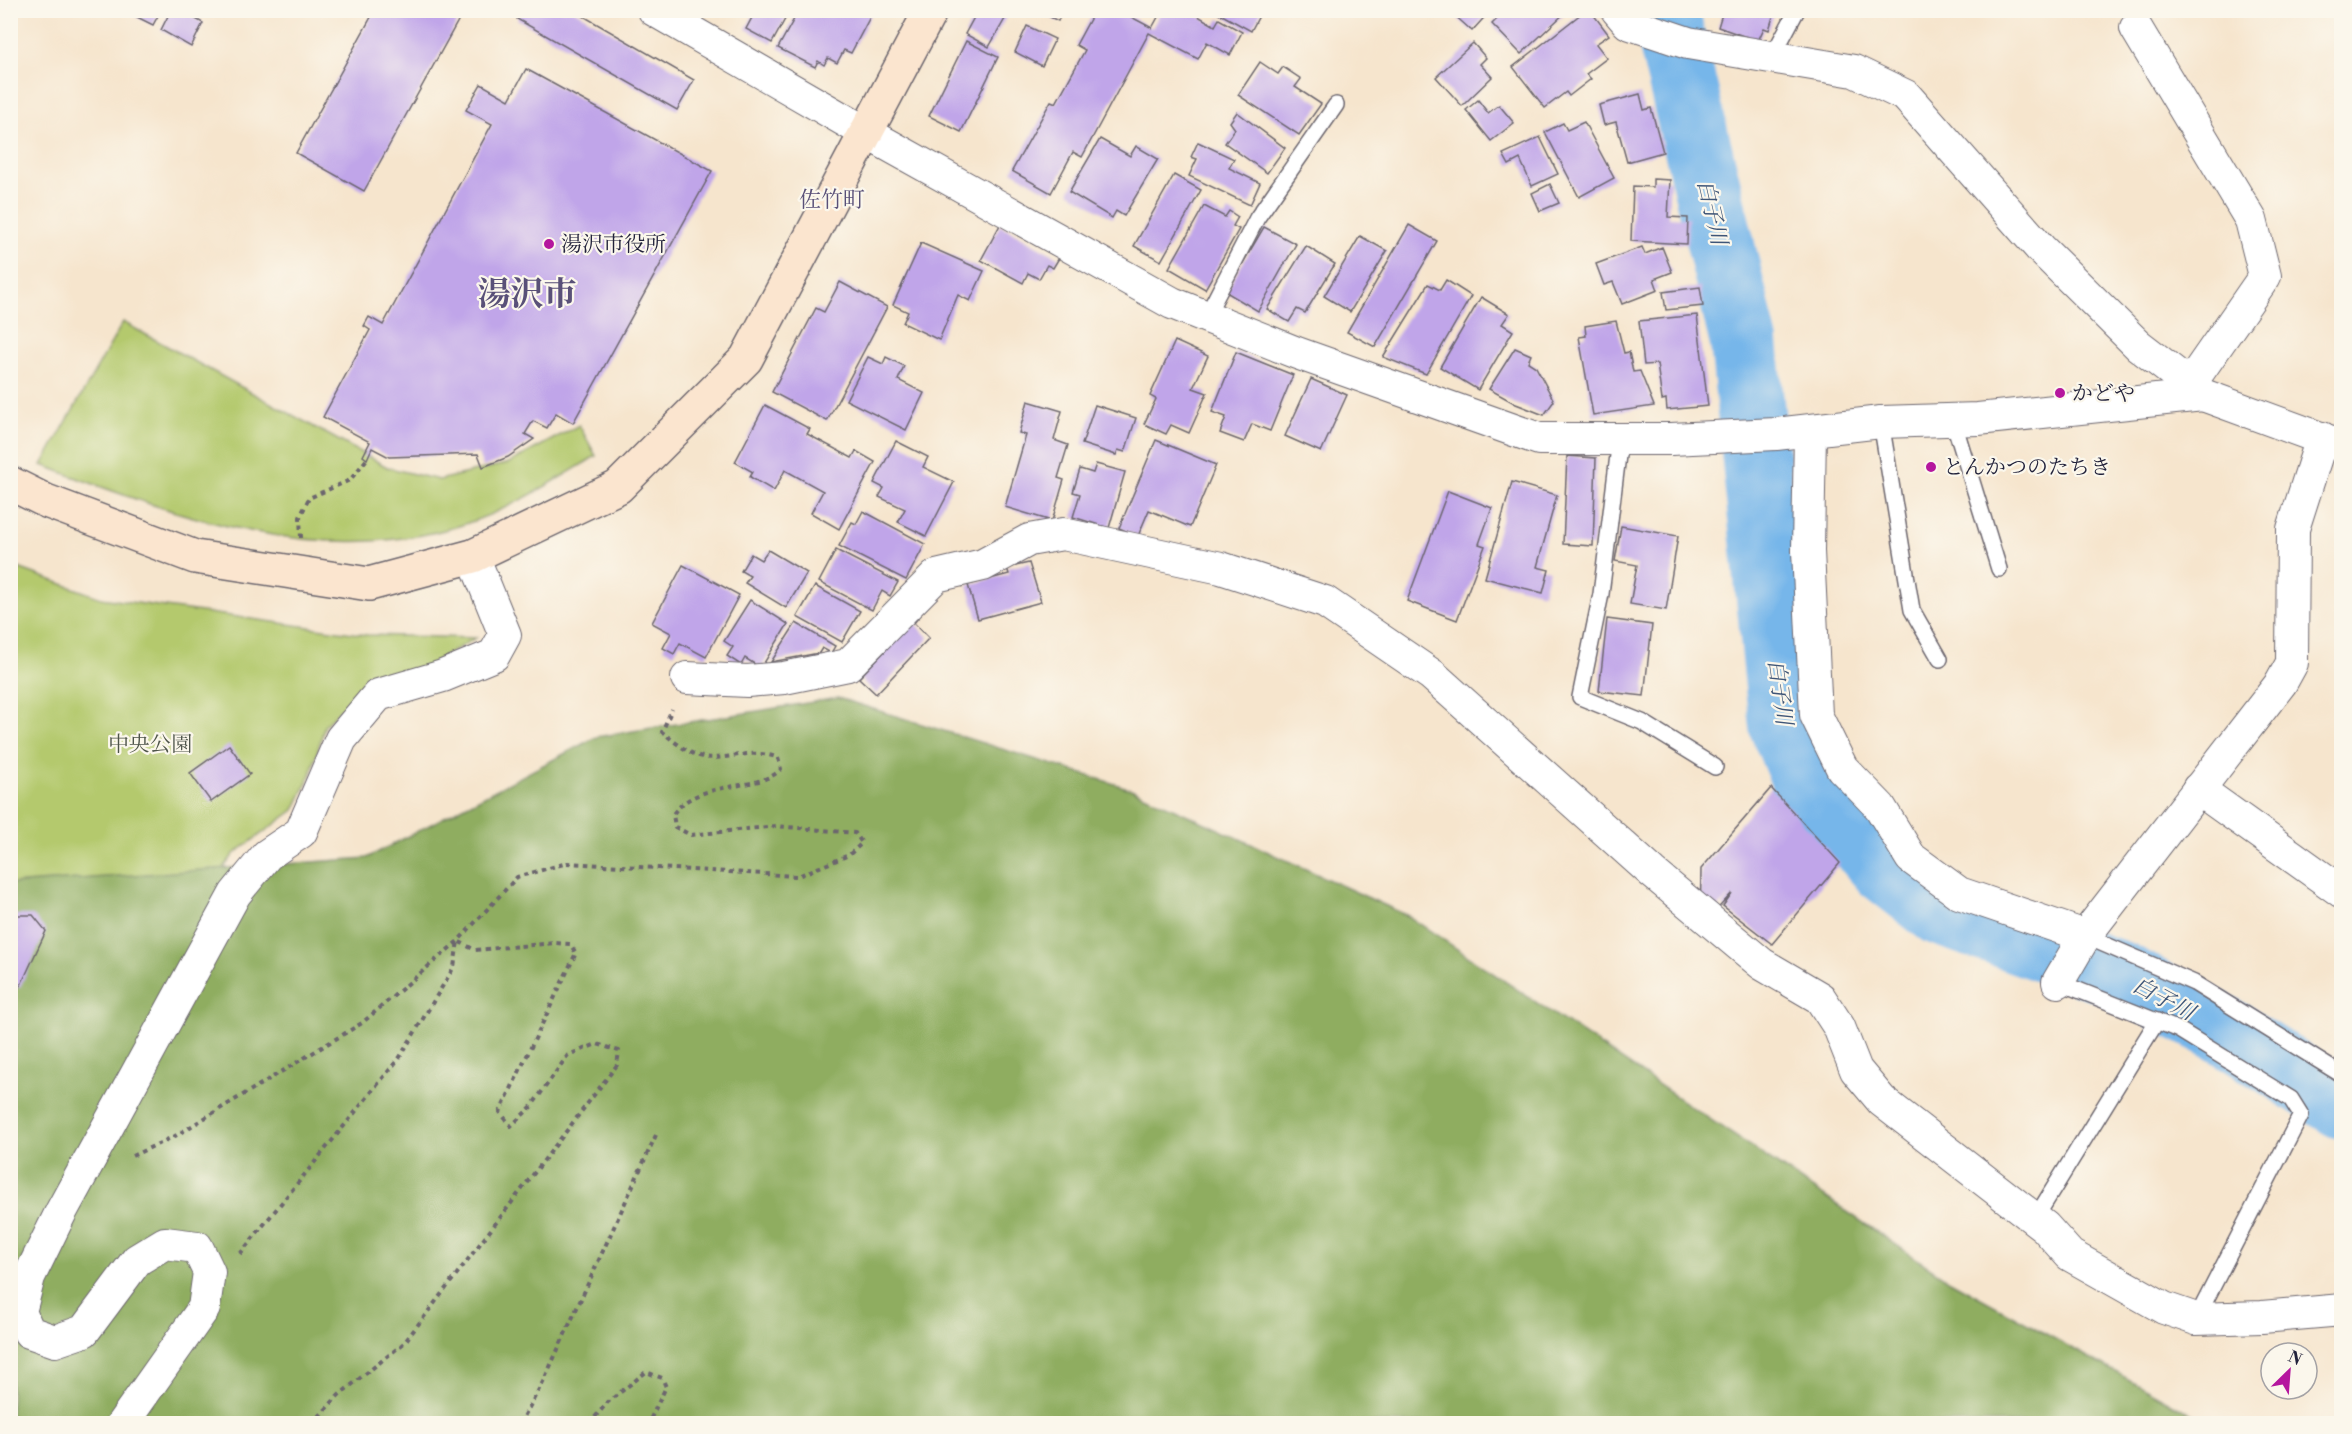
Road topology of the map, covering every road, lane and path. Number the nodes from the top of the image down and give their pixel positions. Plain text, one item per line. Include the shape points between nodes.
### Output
1 (654, 10) edge
2 (931, 10) edge
3 (1797, 10) edge
4 (1623, 17) edge
5 (2136, 28) dead end
6 (1772, 57) junction
7 (1336, 105) dead end
8 (864, 132) junction
9 (1206, 317) junction
10 (2197, 389) junction
11 (1953, 420) junction
12 (1881, 422) junction
13 (1810, 432) junction
14 (1620, 439) junction
15 (2332, 442) edge
16 (367, 459) dead end
17 (10, 483) edge
18 (301, 539) dead end
19 (473, 556) junction
20 (1999, 569) dead end
21 (1940, 659) dead end
22 (687, 678) joint
23 (1715, 767) dead end
24 (2198, 789) junction
25 (2342, 892) edge
26 (2085, 936) junction
27 (458, 941) junction
28 (2058, 982) joint
29 (2157, 1021) junction
30 (2342, 1075) edge
31 (656, 1135) dead end
32 (78, 1182) junction
33 (2041, 1209) dead end
34 (208, 1281) junction
35 (2342, 1310) edge
36 (2196, 1319) junction
37 (122, 1424) edge
38 (312, 1424) edge
39 (520, 1424) edge
40 (589, 1424) edge
41 (648, 1424) edge

1 - 8 street
2 - 8 street
3 - 6 lane
4 - 6 street via 1688,43
5 - 10 street via 2251,220 2265,276
6 - 10 street via 1854,71 1906,96 2041,249 2138,345
7 - 9 lane via 1257,218
8 - 9 street via 1172,303
8 - 19 street via 746,359 618,487
9 - 14 street via 1539,439
10 - 11 street via 2098,408
10 - 15 street
11 - 12 street
11 - 20 lane
12 - 13 street
12 - 21 lane via 1912,610
13 - 14 street
13 - 26 street via 1808,551 1816,714 1842,768 1880,807 1911,858 1959,893
14 - 23 lane via 1601,594 1580,697 1642,722
15 - 24 street via 2293,529 2292,663 2282,683
16 - 18 path via 350,480 309,498 300,517
17 - 19 street via 46,501 207,559 369,584
19 - 32 street via 505,635 494,655 443,676 378,695 341,739 301,832 267,855 235,894
22 - 27 path via 662,732 702,757 764,752 777,758 781,769 773,777 720,787 680,804 673,814 675,827 692,835 776,826 855,833 862,843 849,855 798,876 567,863 517,877
22 - 36 street via 747,681 848,665 936,576 983,565 1029,540 1063,534 1221,568 1325,602 1432,675 1653,873 1762,964 1820,998 1839,1027 1856,1070 1882,1101 2045,1227 2070,1255 2164,1308
24 - 25 street
24 - 26 street
26 - 28 street
26 - 30 lane via 2194,983
27 - 32 path via 362,1023 175,1136
27 - 34 path via 454,967 400,1057 233,1263
27 - 38 path via 475,950 570,944 576,953 500,1112 511,1126 531,1107 568,1055 597,1044 619,1051 617,1065 404,1343 339,1395
28 - 29 lane
29 - 33 lane
29 - 36 lane via 2180,1030 2291,1099 2301,1115
31 - 39 path
32 - 34 street via 29,1277 20,1312 29,1332 55,1341 84,1330 137,1260 165,1243 197,1247 209,1272
34 - 37 street via 204,1308
35 - 36 street
40 - 41 path via 608,1402 646,1372 662,1378 666,1387

